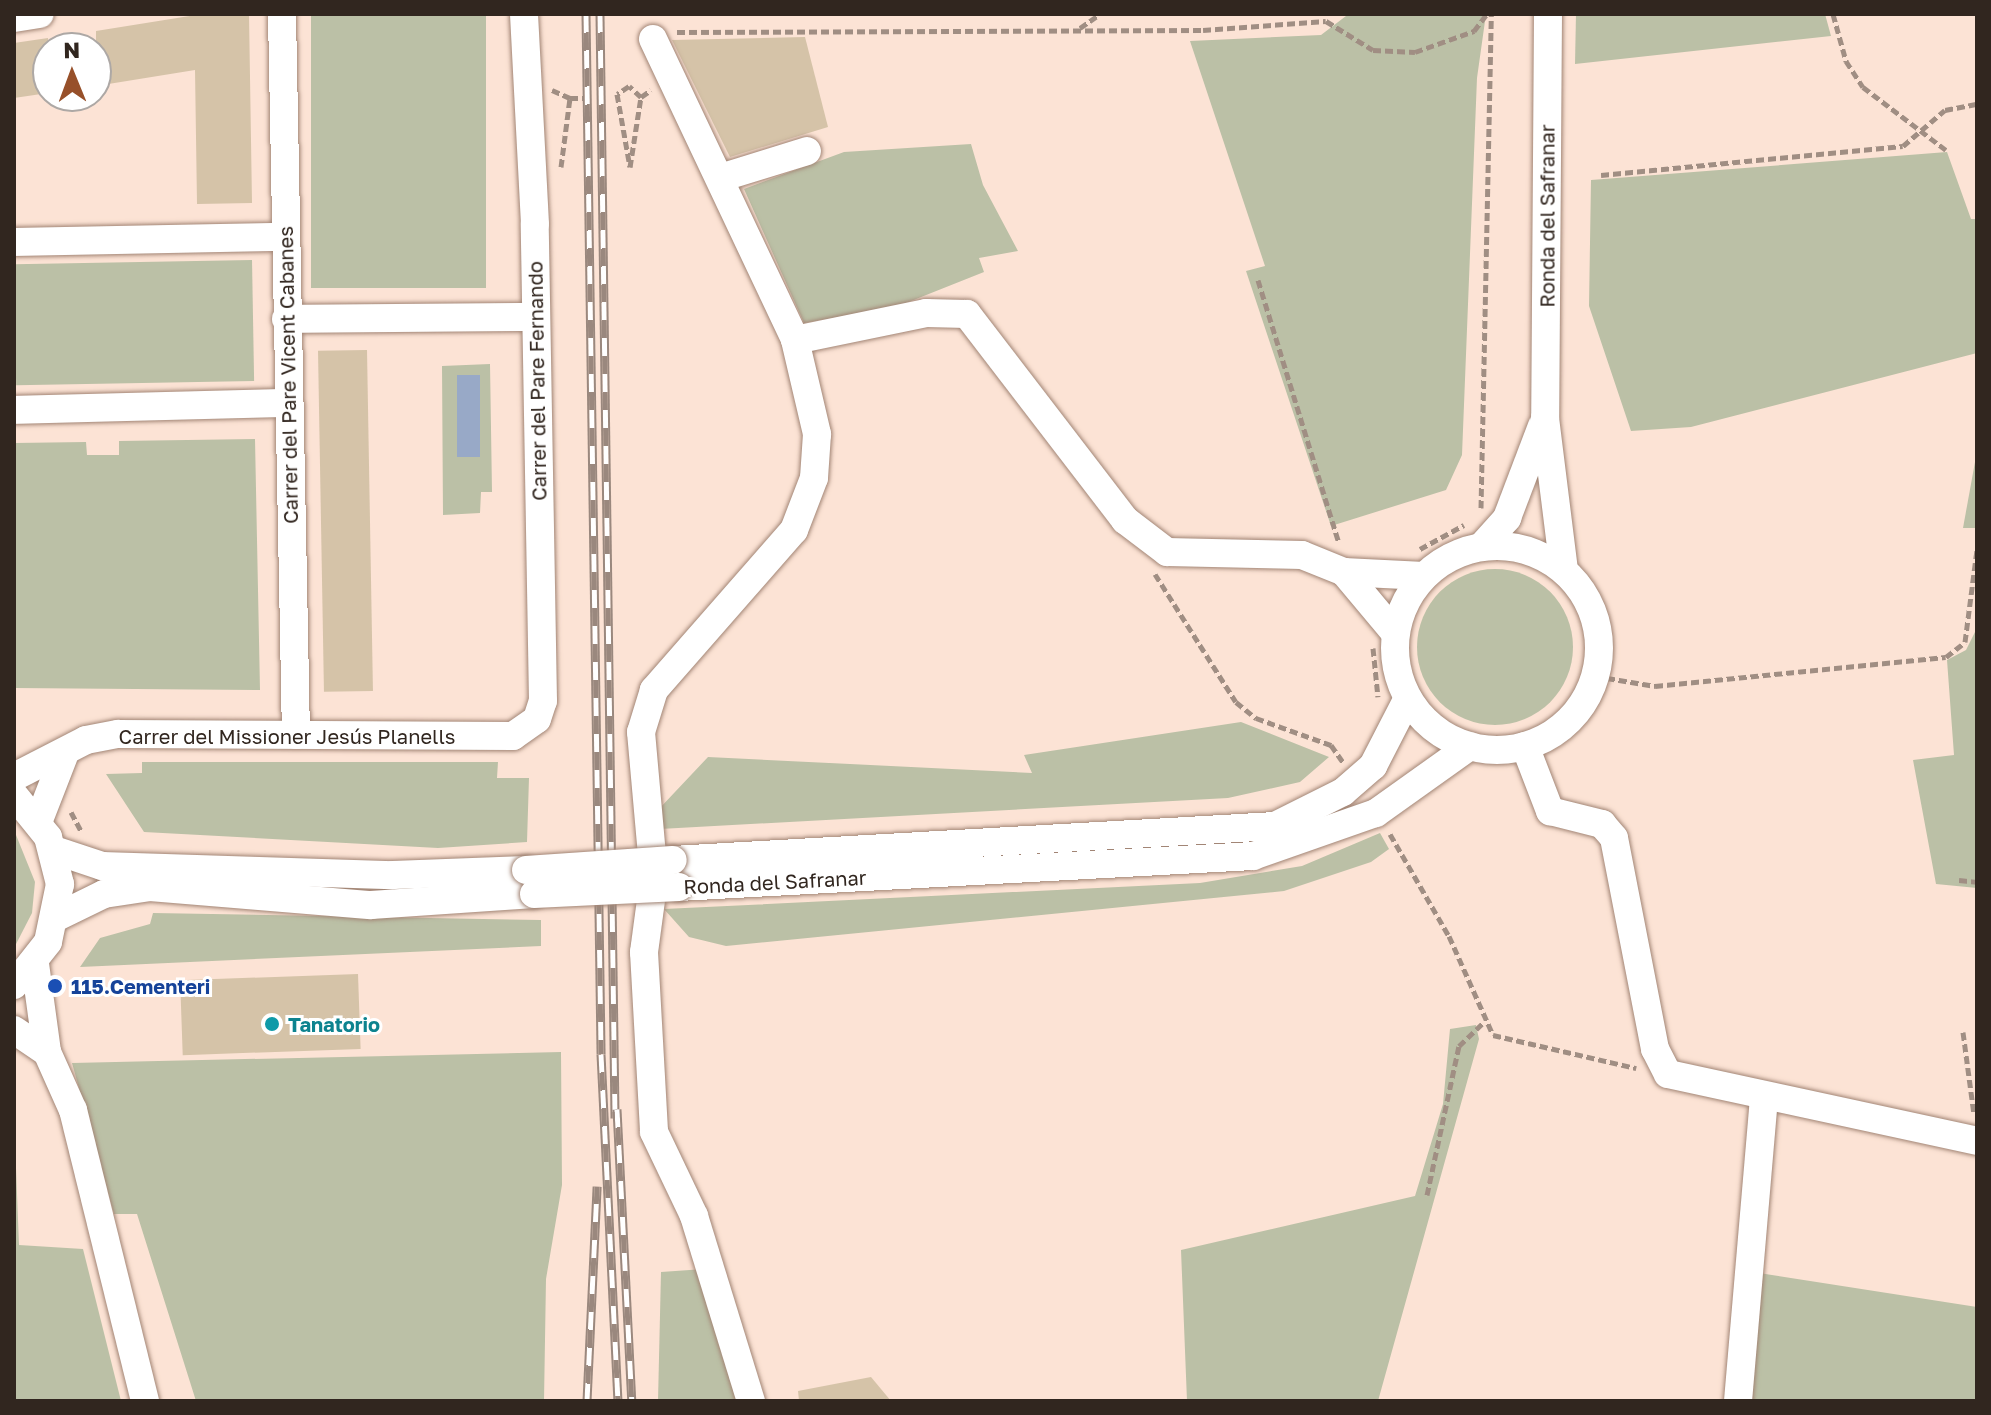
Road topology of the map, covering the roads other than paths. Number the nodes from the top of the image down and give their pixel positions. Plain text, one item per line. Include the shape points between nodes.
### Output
1 (40, 14) edge
2 (282, 14) edge
3 (524, 14) edge
4 (1548, 14) edge
5 (14, 18) edge
6 (653, 39) road end
7 (807, 151) dead end
8 (720, 178) junction
9 (284, 237) junction
10 (14, 242) edge
11 (535, 317) junction
12 (286, 319) junction
13 (795, 340) junction
14 (288, 403) junction
15 (14, 410) edge
16 (1545, 418) junction
17 (1476, 535) junction
18 (1416, 564) junction
19 (1564, 570) junction
20 (1344, 572) junction
21 (1382, 633) junction
22 (1408, 698) junction
23 (296, 735) junction
24 (513, 736) joint
25 (1470, 746) junction
26 (1525, 746) junction
27 (65, 753) junction
28 (14, 777) edge
29 (14, 795) edge
30 (39, 820) junction
31 (54, 850) junction
32 (676, 874) junction
33 (530, 882) junction
34 (57, 917) junction
35 (35, 964) junction
36 (14, 985) edge
37 (14, 1030) edge
38 (47, 1052) junction
39 (1764, 1096) junction
40 (1972, 1139) edge
41 (145, 1401) edge
42 (751, 1401) edge
43 (1738, 1401) edge

1 - 5 street
2 - 9 street, Carrer del Pare Vicent Cabanes
3 - 11 street, Carrer del Pare Fernando
4 - 16 street, Ronda del Safranar
6 - 8 street
7 - 8 street
8 - 13 street
9 - 10 street
9 - 12 street, Carrer del Pare Vicent Cabanes
11 - 12 street
11 - 24 street, Carrer del Pare Fernando via 543,701 537,719
12 - 14 street, Carrer del Pare Vicent Cabanes
13 - 20 street via 926,313 967,314 1125,520 1167,552 1302,555
13 - 42 street via 817,434 804,510 771,560 654,690 641,732 654,878 644,952 654,1132 694,1216
14 - 15 street
14 - 23 street, Carrer del Pare Vicent Cabanes
16 - 17 street, Ronda del Safranar via 1507,518
16 - 19 street, Ronda del Safranar
17 - 18 street
17 - 19 street via 1539,555
18 - 20 street
18 - 21 street
19 - 26 street via 1595,619 1595,676 1569,720
20 - 21 street
21 - 22 street
22 - 25 street via 1445,736
22 - 32 street, Ronda del Safranar via 1373,766 1343,792 1275,826
23 - 24 street, Carrer del Missioner Jesús Planells
23 - 27 street, Carrer del Missioner Jesús Planells via 118,734
25 - 26 street
25 - 32 street, Ronda del Safranar via 1376,813 1253,856
26 - 39 street via 1550,811 1602,824 1614,838 1660,1067
27 - 28 street, Carrer del Missioner Jesús Planells
27 - 30 street
29 - 30 street
30 - 31 street
31 - 33 street, Ronda del Safranar via 102,866
31 - 34 street
32 - 33 street, Ronda del Safranar, bridge
33 - 34 street, Ronda del Safranar via 371,905 150,887 104,894
34 - 35 street
35 - 36 street
35 - 38 street
37 - 38 street
38 - 41 street via 73,1110
39 - 40 street
39 - 43 street

